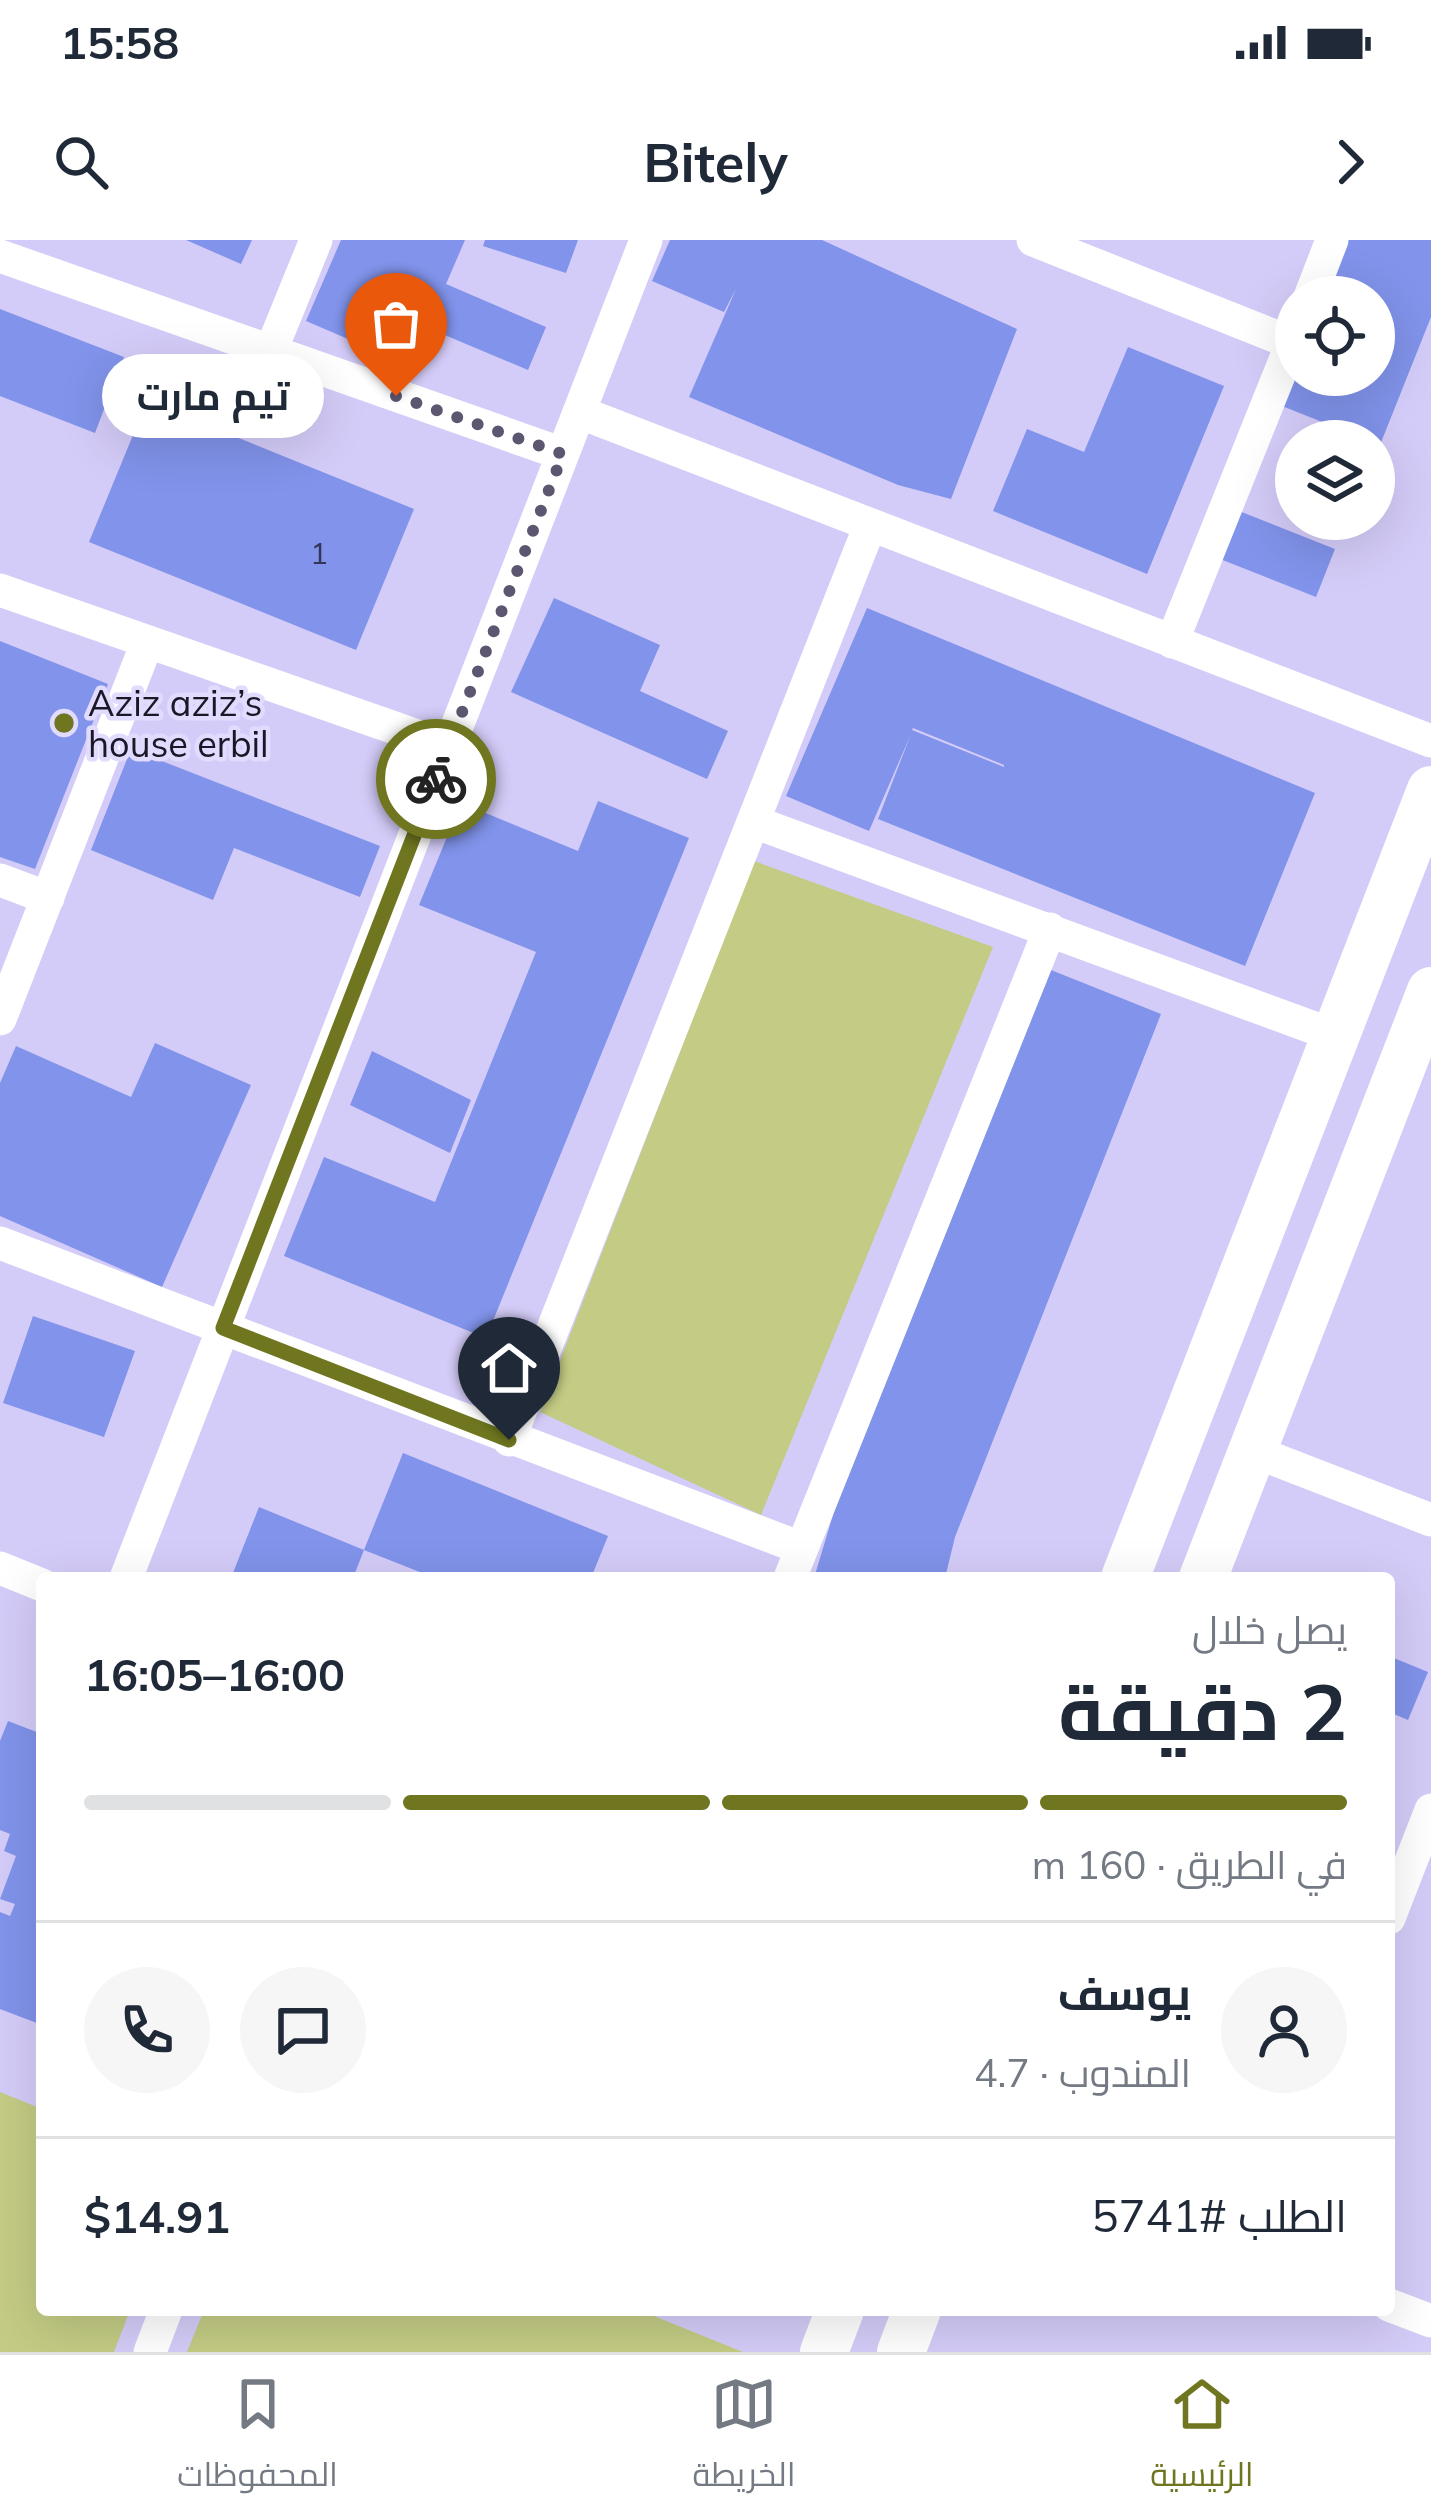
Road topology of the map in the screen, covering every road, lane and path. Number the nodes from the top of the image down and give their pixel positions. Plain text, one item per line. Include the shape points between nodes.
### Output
1 (316, 240) edge
2 (646, 240) edge
3 (1033, 240) edge
4 (1332, 240) edge
5 (0, 256) edge
6 (1318, 276) edge
7 (1275, 331) edge
8 (270, 352) junction
9 (1275, 385) edge
10 (579, 412) junction
11 (563, 454) junction
12 (869, 527) junction
13 (0, 590) edge
14 (1172, 642) junction
15 (147, 644) junction
16 (1431, 741) edge
17 (449, 747) junction
18 (1431, 790) edge
19 (754, 823) junction
20 (0, 880) edge
21 (48, 898) junction
22 (1050, 928) junction
23 (1431, 992) edge
24 (0, 1018) edge
25 (1336, 1036) junction
26 (0, 1244) edge
27 (223, 1328) junction
28 (509, 1440) junction
29 (1253, 1451) junction
30 (1431, 1520) edge
31 (795, 1563) edge
32 (0, 1568) edge
33 (128, 1572) edge
34 (1127, 1572) edge
35 (1205, 1572) edge
36 (36, 1583) edge
37 (1431, 1810) edge
38 (1425, 1846) edge
39 (1395, 1906) edge
40 (1395, 2307) edge
41 (164, 2316) edge
42 (915, 2316) edge
43 (1431, 2320) edge
44 (150, 2352) edge
45 (901, 2352) edge

1 - 8 street
2 - 10 street
3 - 7 street
4 - 6 street
5 - 8 street
8 - 11 street
9 - 14 street
10 - 11 street
10 - 12 street
11 - 17 street
12 - 14 street
12 - 19 street
13 - 15 street
14 - 16 street
15 - 17 street
15 - 21 street
17 - 27 street
18 - 25 street
19 - 22 street
19 - 28 street
20 - 21 street
21 - 24 street
22 - 25 street
22 - 31 street
23 - 29 street
25 - 34 street
26 - 27 street
27 - 28 street
27 - 33 street
28 - 31 street
29 - 30 street
29 - 35 street
32 - 36 street
37 - 38 street
38 - 39 street
40 - 43 street
41 - 44 street
42 - 45 street

